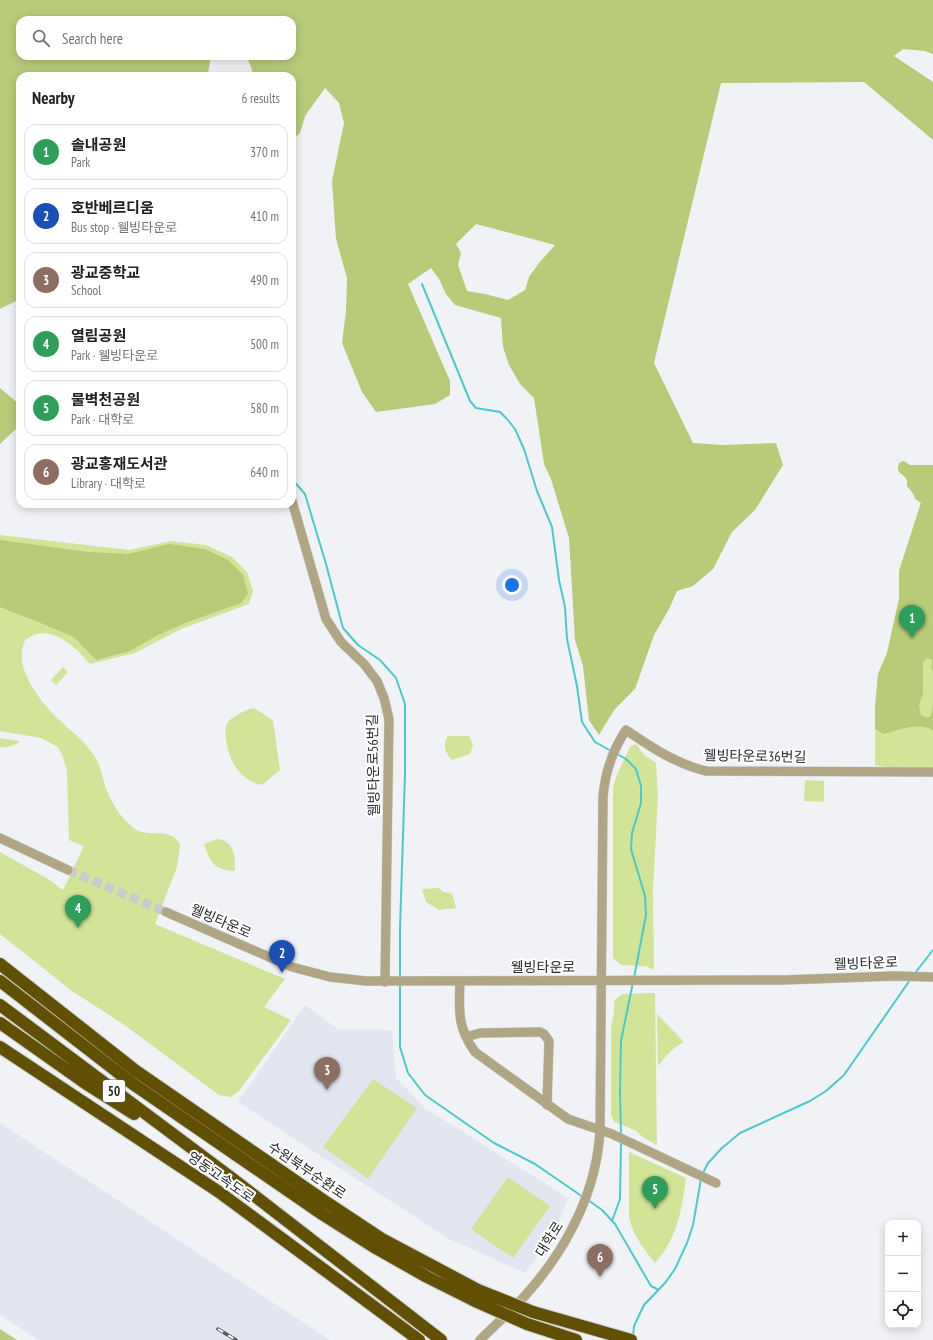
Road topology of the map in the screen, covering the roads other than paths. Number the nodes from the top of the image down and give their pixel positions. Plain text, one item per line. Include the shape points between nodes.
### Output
1 (294, 508) edge
2 (933, 772) edge
3 (0, 838) edge
4 (68, 870) tunnel mouth
5 (166, 912) tunnel mouth
6 (0, 964) edge
7 (932, 976) edge
8 (0, 981) edge
9 (460, 981) junction
10 (601, 981) junction
11 (390, 982) junction
12 (0, 1005) edge
13 (0, 1023) edge
14 (466, 1037) junction
15 (0, 1047) edge
16 (547, 1105) junction
17 (600, 1130) junction
18 (229, 1176) junction
19 (716, 1183) dead end
20 (476, 1296) junction
21 (415, 1337) edge
22 (441, 1340) edge
23 (480, 1340) edge
24 (576, 1340) edge
25 (631, 1340) edge

1 - 11 street, 웰빙타운로56번길 via 326,619 341,642 364,664 377,682 389,719
2 - 10 street, 웰빙타운로36번길 via 706,771 667,756 626,730 618,742 604,781
3 - 4 street
5 - 11 street, 웰빙타운로 via 292,967 330,977
6 - 20 highway, 수원북부순환로 via 136,1071 323,1200
7 - 10 street, 웰빙타운로
8 - 20 highway, 수원북부순환로 via 133,1084 322,1214 420,1273
9 - 10 street, 웰빙타운로
9 - 11 street, 웰빙타운로
9 - 14 street via 459,1014
10 - 17 street, 대학로
12 - 18 highway, 영동고속도로 / 50
13 - 18 highway, 영동고속도로 / 50 via 88,1085
14 - 16 street via 475,1052
14 - 16 street via 480,1033 544,1034 549,1041
15 - 21 highway, 영동고속도로 / 50 via 219,1192
16 - 17 street via 568,1119
17 - 19 street
17 - 23 street, 대학로 via 599,1148 590,1183 567,1238 529,1291
18 - 22 highway, 영동고속도로 / 50
20 - 24 highway, 수원북부순환로, bridge via 527,1324
20 - 25 highway, 수원북부순환로, bridge

